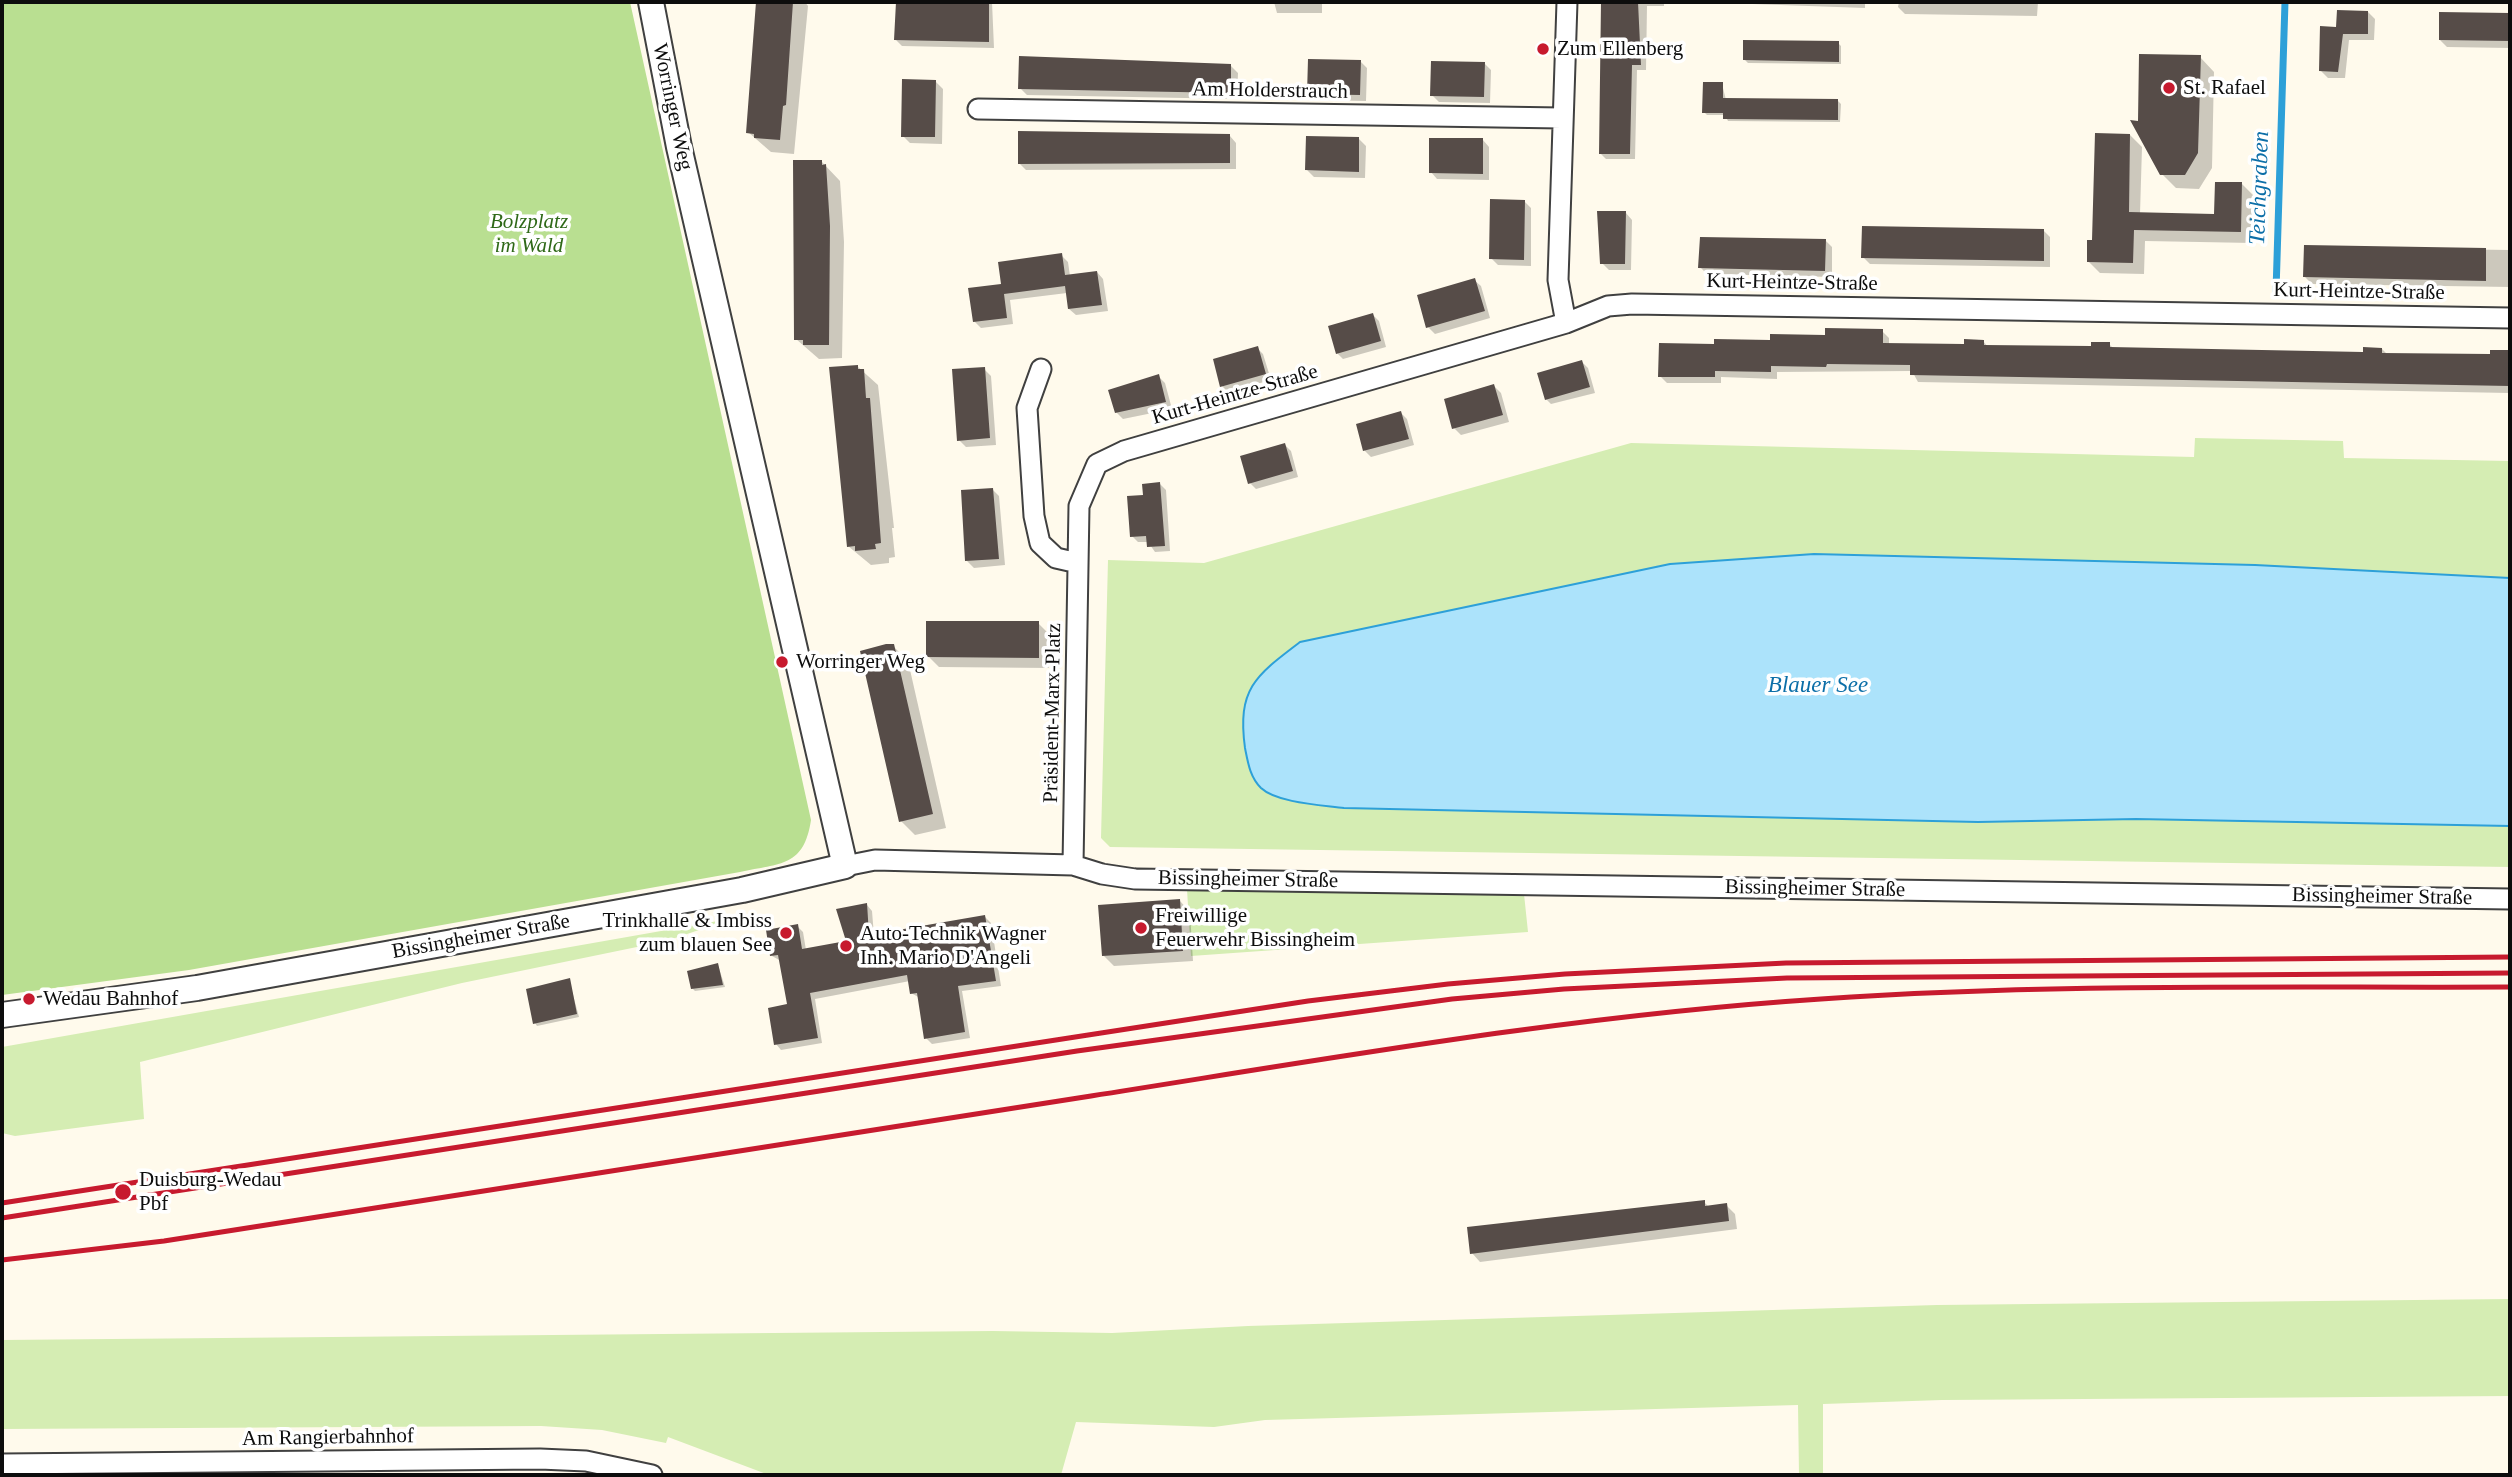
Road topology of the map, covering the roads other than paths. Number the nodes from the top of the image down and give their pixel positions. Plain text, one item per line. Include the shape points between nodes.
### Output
1 (651, 2) edge
2 (1567, 2) edge
3 (978, 109) dead end
4 (1561, 118) junction
5 (2510, 318) edge
6 (1566, 323) junction
7 (1041, 369) dead end
8 (1097, 464) joint
9 (1078, 563) junction
10 (1073, 865) junction
11 (845, 866) junction
12 (2510, 899) edge
13 (2, 1015) edge
14 (2, 1464) edge
15 (652, 1475) edge

1 - 11 street, Worringer Weg via 679,147
2 - 4 street
3 - 4 street, Am Holderstrauch
4 - 6 street via 1558,280
5 - 6 street, Kurt-Heintze-Straße via 1632,303 1608,306
6 - 8 street, Kurt-Heintze-Straße via 1124,451
7 - 9 street via 1027,408 1034,516 1040,543 1056,558
8 - 9 street, Präsident-Marx-Platz via 1079,506
9 - 10 street, Präsident-Marx-Platz
10 - 11 street, Bissingheimer Straße via 875,860
10 - 12 street, Bissingheimer Straße via 1135,879
11 - 13 street, Bissingheimer Straße via 742,890 197,988
14 - 15 street, Am Rangierbahnhof via 540,1459 586,1461

